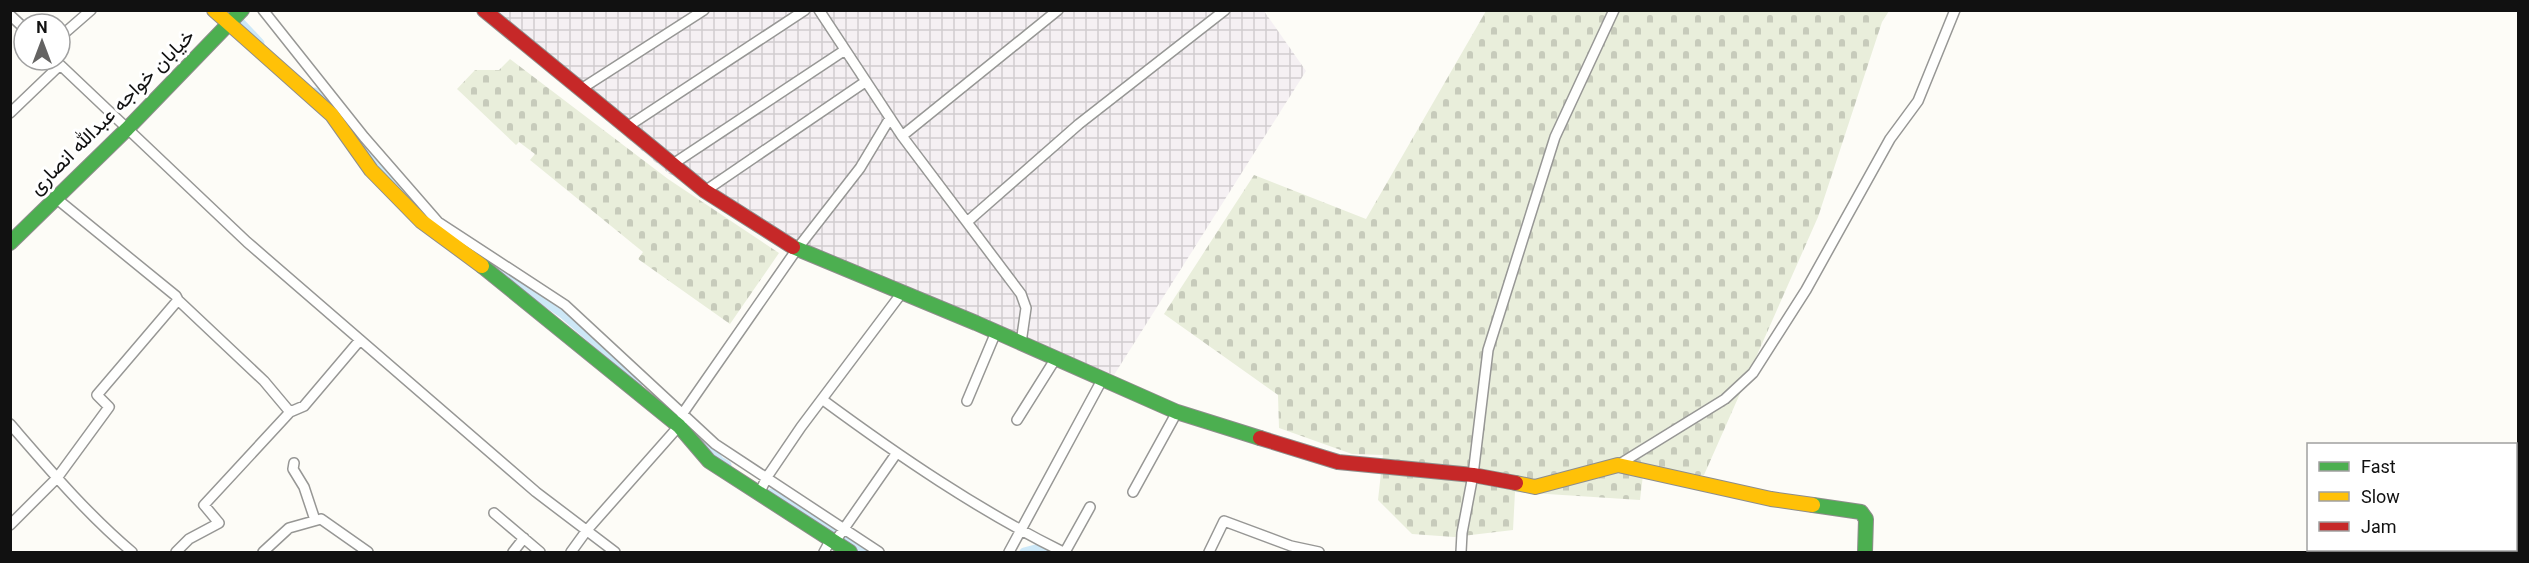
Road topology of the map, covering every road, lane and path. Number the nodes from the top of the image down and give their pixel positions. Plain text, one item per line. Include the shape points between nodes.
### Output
1 (91, 10) edge
2 (214, 10) edge
3 (242, 10) edge
4 (263, 10) edge
5 (484, 10) edge
6 (704, 10) edge
7 (805, 10) edge
8 (819, 10) edge
9 (1058, 10) edge
10 (1225, 10) edge
11 (1614, 10) edge
12 (1955, 10) edge
13 (230, 23) junction
14 (72, 27) edge
15 (845, 50) junction
16 (48, 72) edge
17 (67, 72) edge
18 (865, 82) junction
19 (581, 89) junction
20 (10, 112) edge
21 (891, 118) junction
22 (627, 127) junction
23 (127, 129) junction
24 (902, 136) junction
25 (673, 165) junction
26 (705, 191) junction
27 (57, 199) junction
28 (967, 222) junction
29 (10, 243) edge
30 (797, 249) junction
31 (901, 294) junction
32 (178, 300) junction
33 (996, 332) junction
34 (360, 340) junction
35 (1021, 343) junction
36 (1056, 358) junction
37 (1102, 378) junction
38 (823, 400) junction
39 (967, 401) dead end
40 (290, 412) junction
41 (1177, 412) junction
42 (681, 419) junction
43 (1017, 420) dead end
44 (10, 424) edge
45 (896, 454) junction
46 (294, 463) dead end
47 (1618, 465) junction
48 (1473, 475) junction
49 (767, 477) junction
50 (57, 478) junction
51 (1133, 492) dead end
52 (759, 494) junction
53 (1090, 507) dead end
54 (494, 513) dead end
55 (315, 520) junction
56 (10, 525) edge
57 (844, 529) junction
58 (587, 530) junction
59 (1021, 531) junction
60 (524, 538) junction
61 (830, 545) edge
62 (1290, 549) edge
63 (132, 552) edge
64 (176, 552) edge
65 (262, 552) edge
66 (368, 552) edge
67 (513, 552) edge
68 (540, 552) edge
69 (571, 552) edge
70 (615, 552) edge
71 (850, 552) edge
72 (879, 552) edge
73 (1009, 552) edge
74 (1064, 552) edge
75 (1209, 552) edge
76 (1319, 552) edge
77 (1461, 552) edge
78 (1865, 552) edge

1 - 14 street
2 - 13 street
3 - 13 street, خیابان خواجه عبدالله انصاری
4 - 42 street via 438,222 565,305
5 - 19 street
6 - 19 street
7 - 22 street
8 - 15 street
9 - 24 street
10 - 28 street via 1079,124
11 - 48 street via 1555,137 1488,350
12 - 47 street via 1918,101 1890,139 1806,290 1753,373 1725,399
13 - 23 street, خیابان خواجه عبدالله انصاری
13 - 42 street via 332,115 372,170 421,221
15 - 18 street
15 - 25 street
16 - 20 street
17 - 23 street
18 - 21 street
18 - 26 street
19 - 22 street
21 - 24 street
21 - 30 street via 860,168
22 - 25 street
23 - 27 street, خیابان خواجه عبدالله انصاری
23 - 34 street via 247,242
24 - 28 street
25 - 26 street
26 - 30 street
27 - 29 street, خیابان خواجه عبدالله انصاری
27 - 32 street
28 - 35 street via 1021,294 1026,308
30 - 31 street
30 - 42 street
31 - 33 street
31 - 38 street
32 - 40 street via 264,381
32 - 50 street via 97,395 110,407
33 - 35 street
33 - 39 street
34 - 40 street via 304,406
34 - 58 street via 536,492
35 - 36 street
36 - 37 street
36 - 43 street
37 - 41 street
37 - 59 street
38 - 45 street
38 - 49 street
40 - 64 street via 204,505 219,523 189,539
41 - 48 street via 1338,462
41 - 51 street
42 - 49 street
42 - 52 street via 709,461
42 - 58 street
44 - 50 street
45 - 57 street
45 - 59 street
46 - 55 street via 293,469
47 - 48 street via 1535,487
47 - 78 street via 1771,499 1861,512 1866,519
48 - 77 street
49 - 52 street
49 - 57 street
50 - 56 street
50 - 63 street via 99,519 105,530
52 - 61 street
53 - 74 street
54 - 60 street
55 - 65 street via 289,528
55 - 66 street via 321,519
57 - 61 street
57 - 72 street
58 - 69 street
58 - 70 street
59 - 73 street
59 - 74 street
60 - 67 street
60 - 68 street
61 - 71 street
62 - 75 street via 1224,521
62 - 76 street

